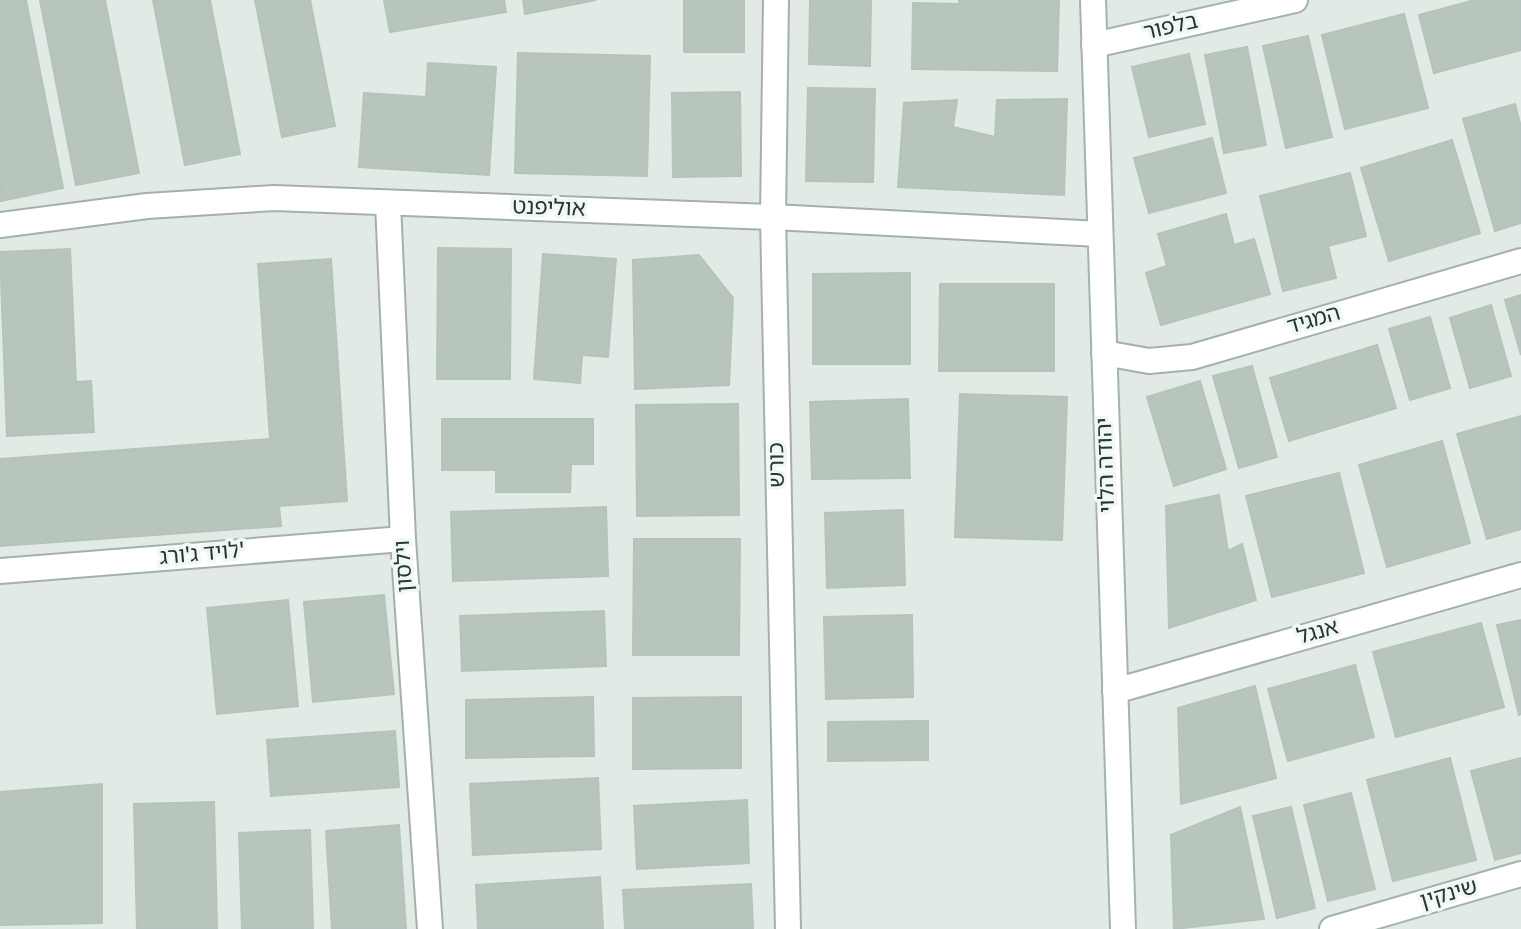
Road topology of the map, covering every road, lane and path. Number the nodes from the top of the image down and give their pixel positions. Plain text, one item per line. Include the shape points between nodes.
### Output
1 (776, 0) edge
2 (1093, 0) edge
3 (1295, 0) edge
4 (1094, 45) junction
5 (388, 203) junction
6 (773, 217) junction
7 (0, 225) edge
8 (1100, 234) junction
9 (1521, 261) edge
10 (1104, 353) junction
11 (403, 539) junction
12 (0, 571) edge
13 (1521, 575) edge
14 (1115, 691) junction
15 (1521, 874) edge
16 (1394, 920) edge
17 (430, 929) edge
18 (788, 929) edge
19 (1123, 929) edge
20 (1332, 929) edge

1 - 6 street, כורש
2 - 4 street, יהודה הלוי
3 - 4 street, בלפור
4 - 8 street, יהודה הלוי
5 - 6 street, אוליפנט
5 - 7 street, אוליפנט via 274,198 147,206
5 - 11 street, וילסון
6 - 8 street, אוליפנט
6 - 18 street, כורש
8 - 10 street, יהודה הלוי
9 - 10 street, המגיד via 1192,357 1149,361
10 - 14 street, יהודה הלוי
11 - 12 street, לויד ג'ורג'
11 - 17 street, וילסון
13 - 14 street, אנגל
14 - 19 street, יהודה הלוי
15 - 16 street, שינקין
16 - 20 street, שינקין

